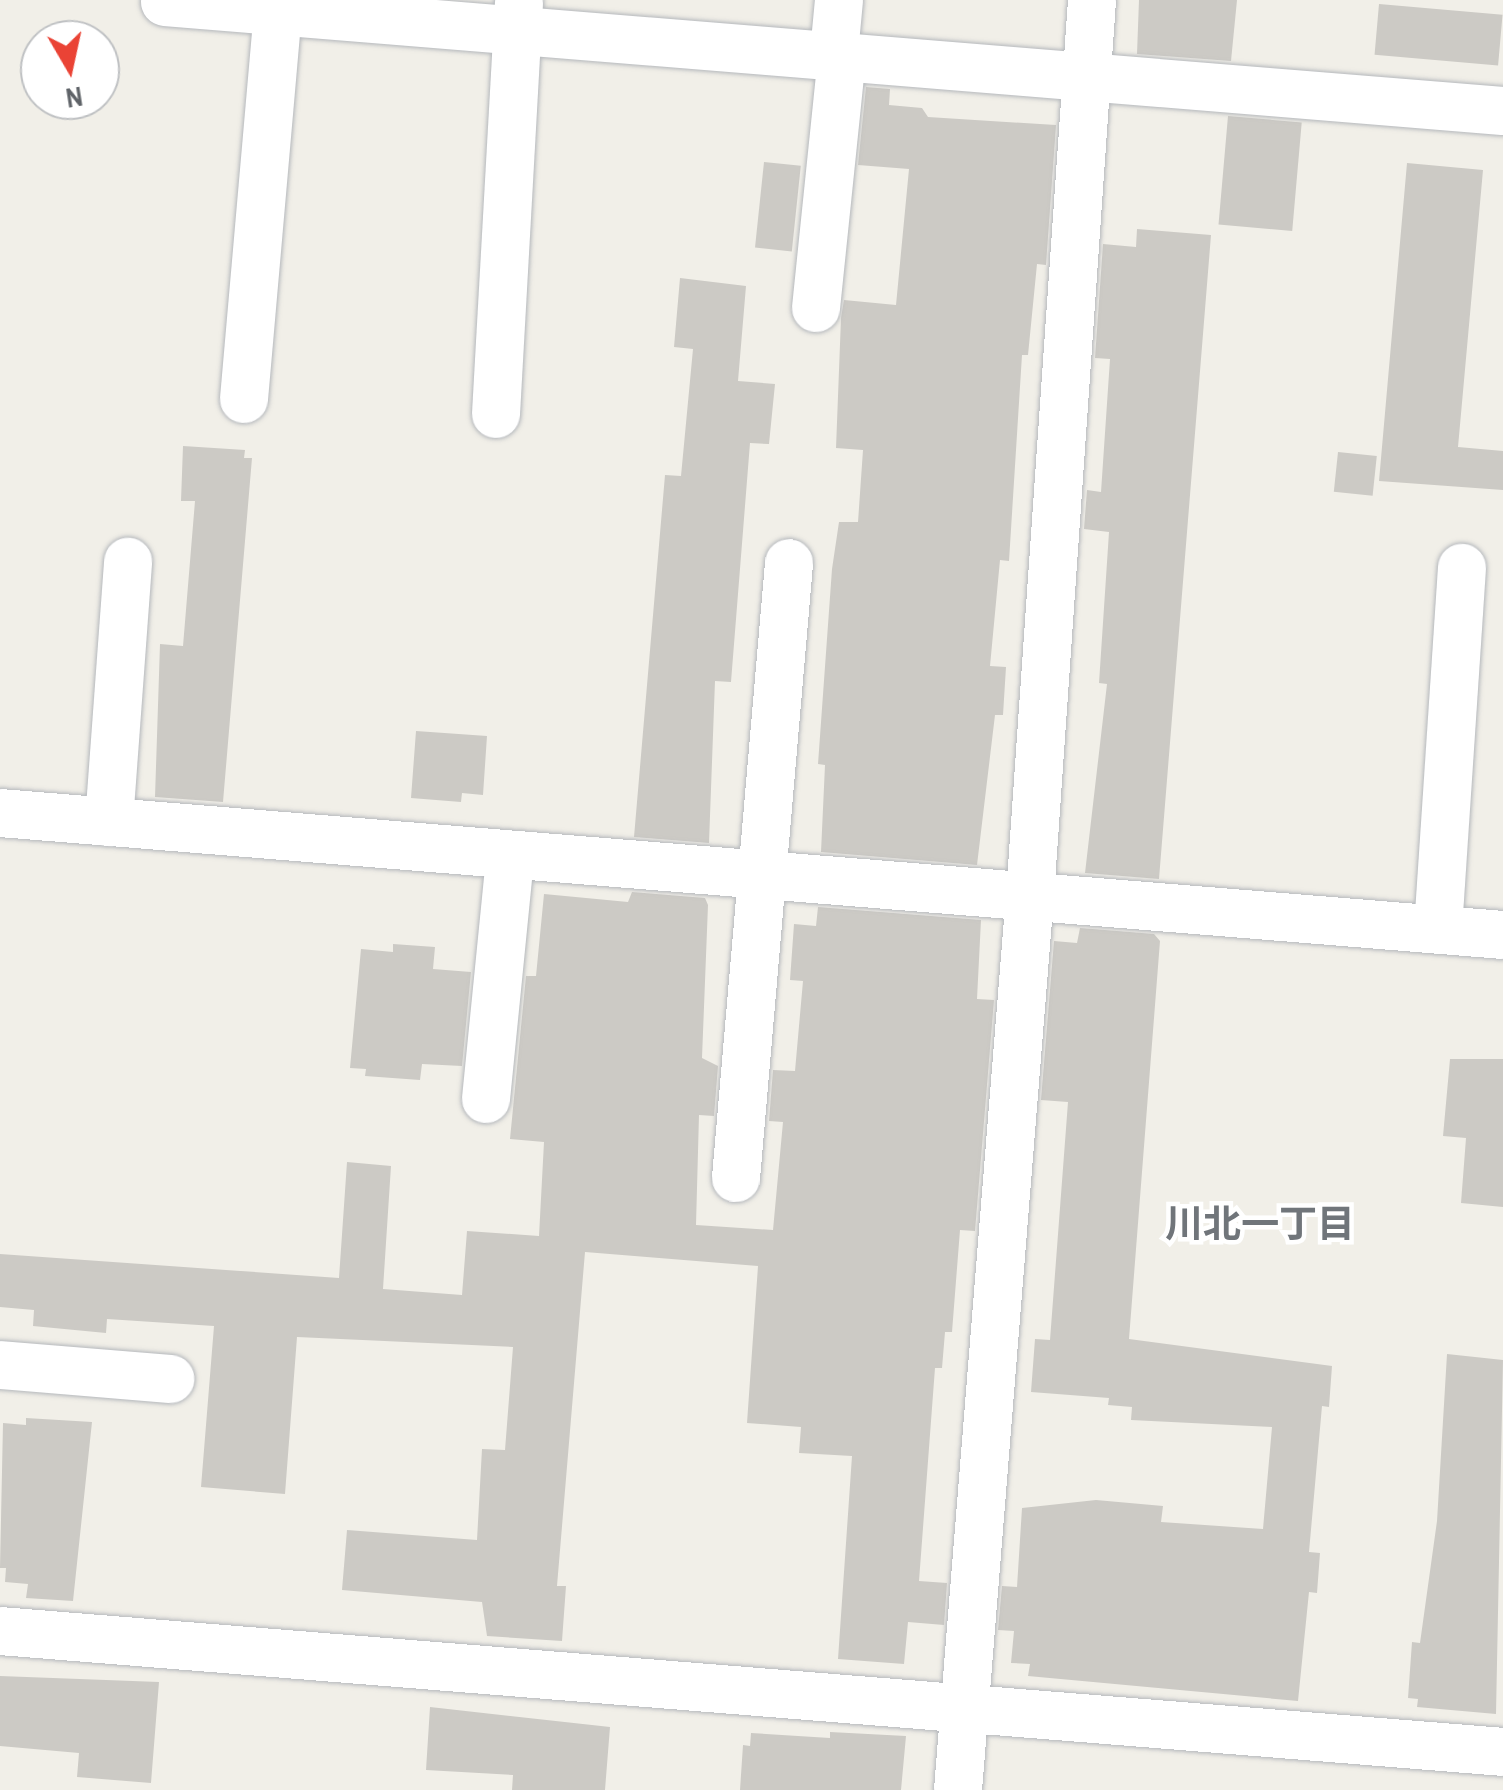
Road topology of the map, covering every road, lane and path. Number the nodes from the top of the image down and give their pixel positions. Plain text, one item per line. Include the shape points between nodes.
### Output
1 (839, 0) edge
2 (1092, 0) edge
3 (166, 2) edge
4 (279, 6) edge
5 (518, 16) edge
6 (838, 54) junction
7 (1084, 79) junction
8 (1503, 112) edge
9 (816, 308) dead end
10 (244, 399) dead end
11 (496, 414) dead end
12 (128, 562) dead end
13 (788, 563) dead end
14 (1462, 568) dead end
15 (0, 813) edge
16 (109, 822) junction
17 (510, 858) junction
18 (762, 876) junction
19 (1030, 896) junction
20 (1438, 930) junction
21 (1503, 935) edge
22 (486, 1100) dead end
23 (736, 1178) dead end
24 (0, 1365) edge
25 (170, 1379) dead end
26 (0, 1631) edge
27 (965, 1708) junction
28 (1503, 1752) edge
29 (958, 1790) edge

1 - 6 street
2 - 7 street
3 - 4 street
4 - 5 street
4 - 10 street
5 - 6 street
5 - 11 street
6 - 7 street
6 - 9 street
7 - 8 street
7 - 19 street
12 - 16 street
13 - 18 street
14 - 20 street
15 - 16 street
16 - 17 street
17 - 18 street
17 - 22 street
18 - 19 street
18 - 23 street
19 - 20 street
19 - 27 street
20 - 21 street
24 - 25 street
26 - 27 street
27 - 28 street
27 - 29 street

